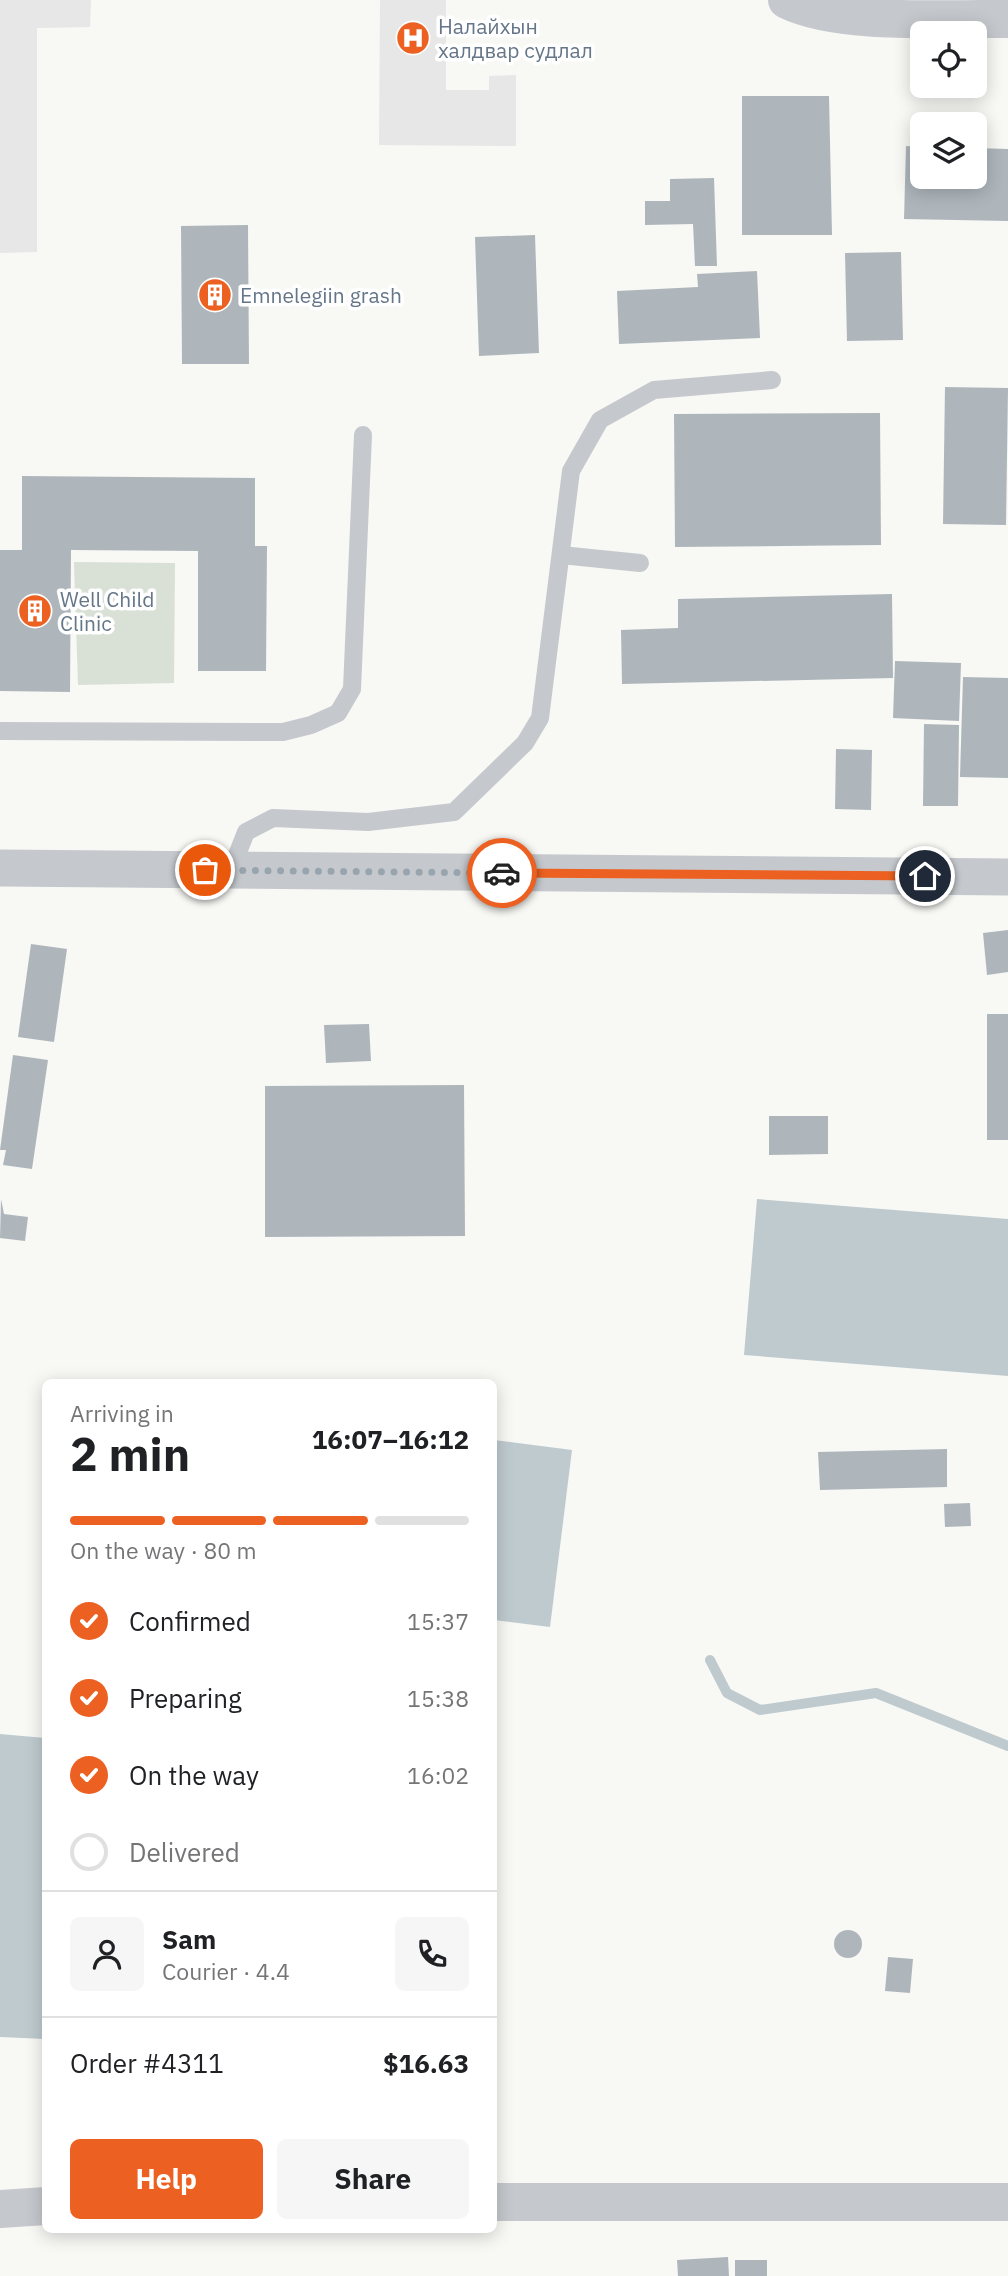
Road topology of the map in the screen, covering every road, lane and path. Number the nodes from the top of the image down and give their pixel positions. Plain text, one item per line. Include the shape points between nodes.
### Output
1 (787, 0) edge
2 (1008, 19) edge
3 (772, 380) dead end
4 (363, 435) dead end
5 (561, 555) junction
6 (640, 563) dead end
7 (0, 731) edge
8 (0, 869) edge
9 (231, 870) junction
10 (1008, 877) edge
11 (497, 2202) edge
12 (1008, 2202) edge
13 (42, 2206) edge
14 (0, 2209) edge

1 - 2 street via 841,16
3 - 5 lane via 654,390 600,420 571,471
4 - 7 lane via 352,689 338,713 283,732
5 - 6 lane
5 - 9 lane via 540,718 525,743 454,812 368,822 273,818 246,832
8 - 9 street
9 - 10 street
11 - 12 street
13 - 14 street

